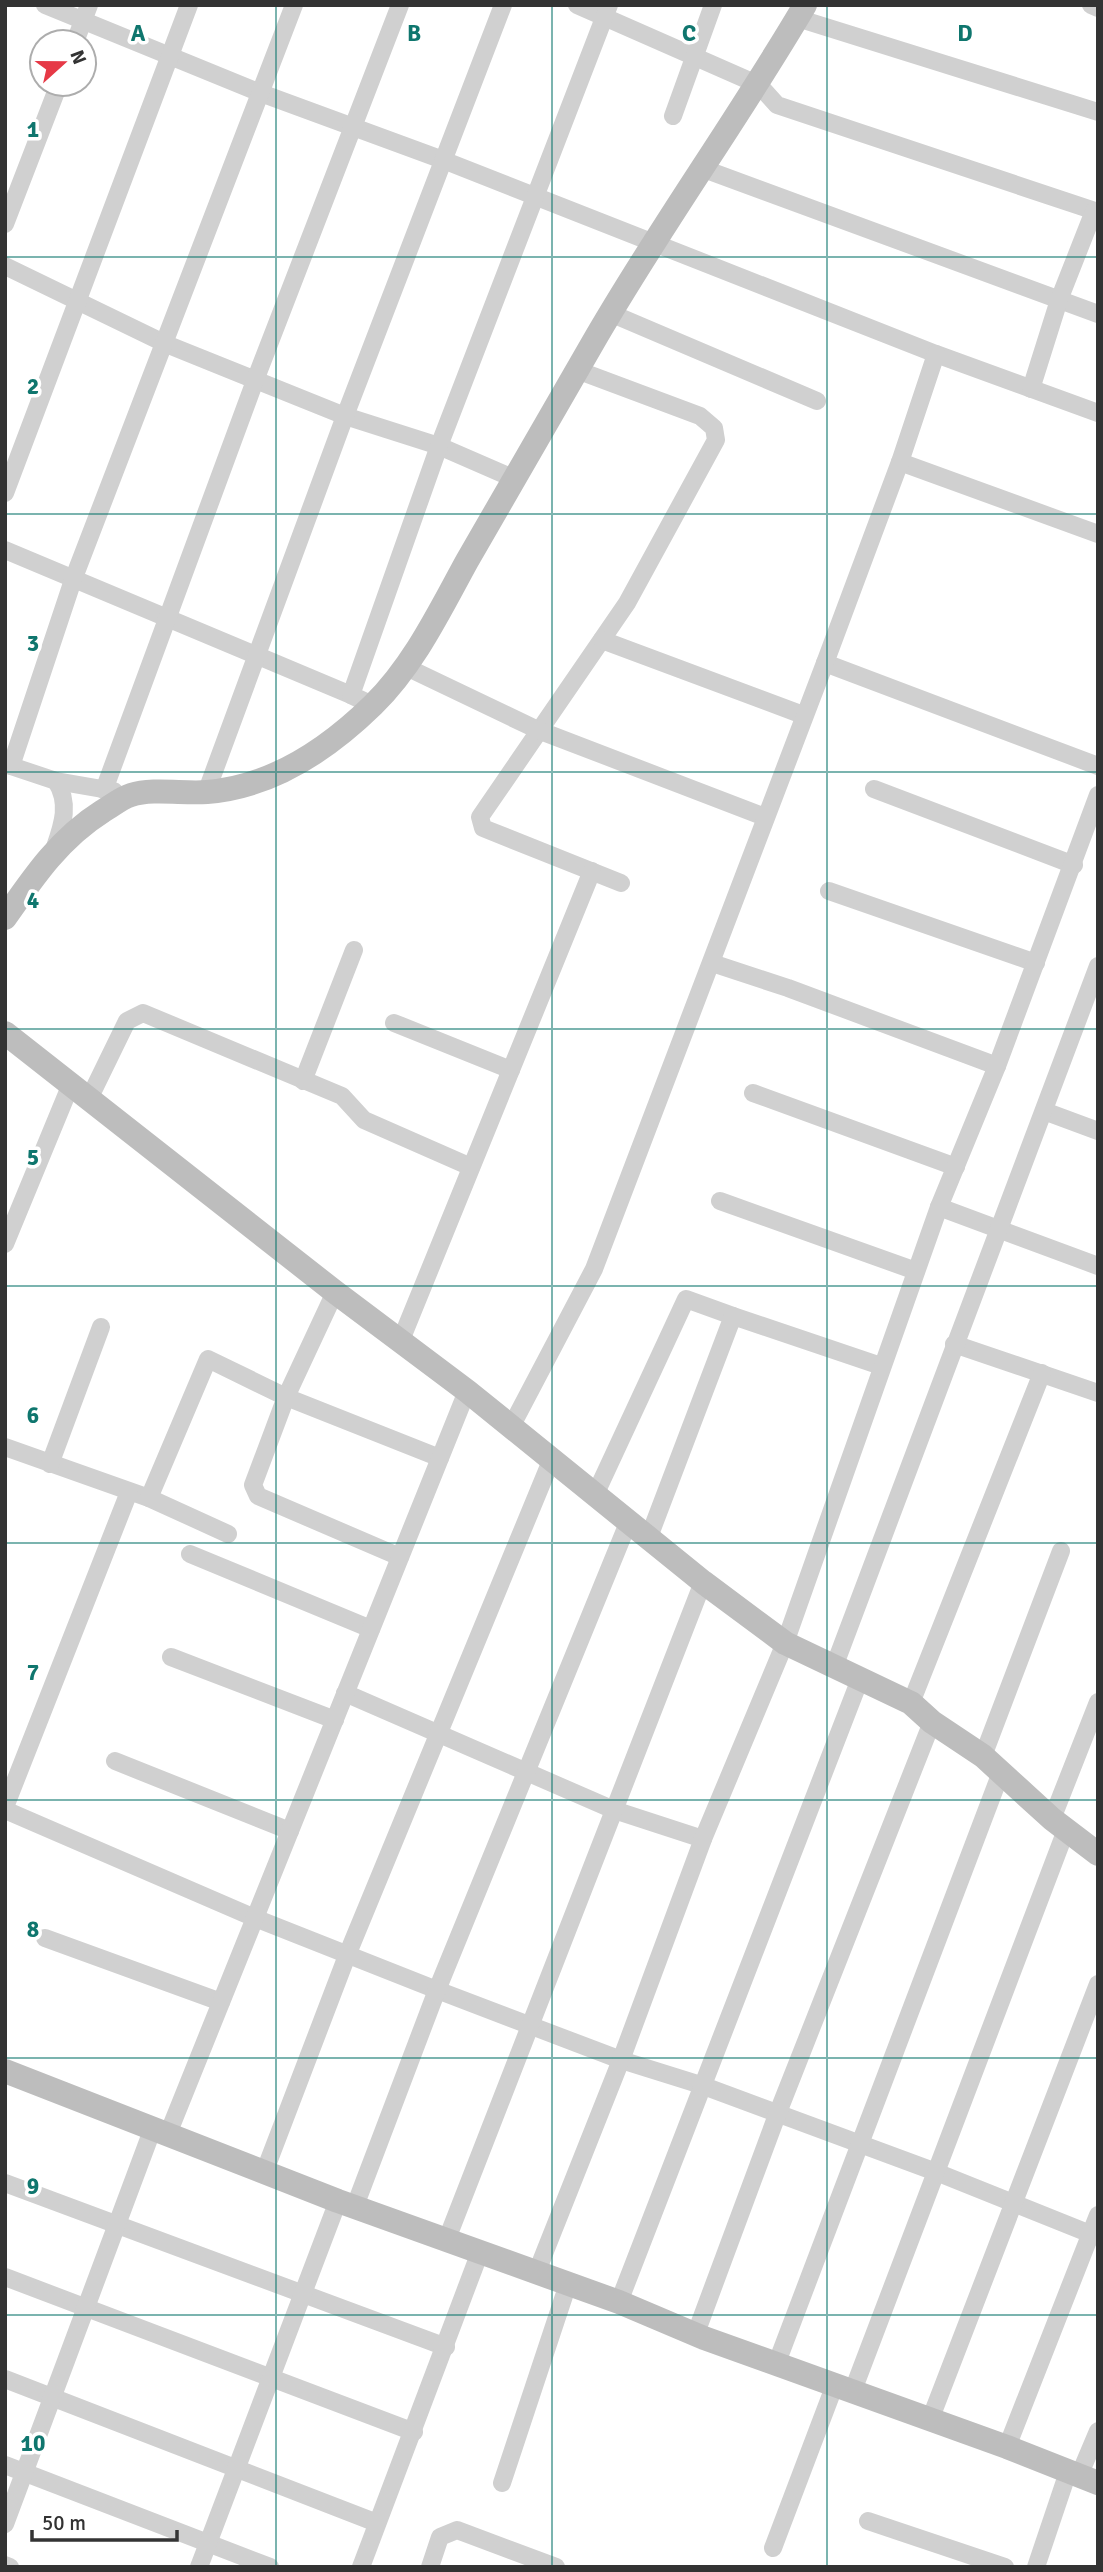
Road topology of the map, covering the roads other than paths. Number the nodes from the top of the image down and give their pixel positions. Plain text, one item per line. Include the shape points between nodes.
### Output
1 (46, 5) edge
2 (189, 5) edge
3 (294, 5) edge
4 (400, 5) edge
5 (503, 5) edge
6 (577, 5) edge
7 (713, 5) edge
8 (1091, 5) edge
9 (1098, 8) edge
10 (607, 11) edge
11 (801, 12) edge
12 (86, 14) edge
13 (169, 56) junction
14 (693, 56) junction
15 (759, 85) junction
16 (258, 92) junction
17 (54, 98) edge
18 (1098, 111) edge
19 (673, 116) dead end
20 (352, 127) junction
21 (443, 160) junction
22 (704, 169) junction
23 (534, 197) junction
24 (1096, 211) edge
25 (5, 224) edge
26 (655, 243) junction
27 (5, 266) edge
28 (1059, 300) junction
29 (79, 301) junction
30 (610, 313) junction
31 (1098, 314) edge
32 (166, 344) junction
33 (936, 354) junction
34 (577, 370) junction
35 (256, 378) junction
36 (1031, 389) junction
37 (817, 401) dead end
38 (1098, 413) edge
39 (345, 416) junction
40 (439, 446) junction
41 (900, 462) junction
42 (515, 479) junction
43 (5, 493) edge
44 (1098, 534) edge
45 (5, 550) edge
46 (73, 580) junction
47 (167, 618) junction
48 (602, 640) junction
49 (257, 655) junction
50 (825, 663) junction
51 (404, 666) junction
52 (362, 700) junction
53 (803, 715) junction
54 (538, 730) junction
55 (8, 765) edge
56 (1098, 766) edge
57 (56, 781) junction
58 (874, 789) dead end
59 (104, 790) junction
60 (206, 793) junction
61 (132, 794) junction
62 (1098, 795) edge
63 (765, 817) junction
64 (55, 848) junction
65 (1074, 865) junction
66 (592, 871) junction
67 (621, 883) dead end
68 (829, 891) dead end
69 (5, 918) edge
70 (354, 950) dead end
71 (712, 963) junction
72 (1036, 963) junction
73 (1098, 966) edge
74 (394, 1023) dead end
75 (5, 1033) edge
76 (997, 1066) junction
77 (511, 1070) junction
78 (303, 1081) junction
79 (80, 1092) junction
80 (753, 1094) dead end
81 (1044, 1111) junction
82 (1098, 1131) edge
83 (471, 1167) junction
84 (956, 1167) junction
85 (720, 1201) dead end
86 (939, 1208) junction
87 (998, 1230) junction
88 (5, 1244) edge
89 (1098, 1266) edge
90 (916, 1271) junction
91 (335, 1292) junction
92 (733, 1316) junction
93 (101, 1327) dead end
94 (401, 1340) junction
95 (954, 1344) junction
96 (881, 1366) junction
97 (1042, 1373) junction
98 (467, 1391) junction
99 (1098, 1393) edge
100 (286, 1397) junction
101 (511, 1427) junction
102 (5, 1447) edge
103 (440, 1458) junction
104 (551, 1461) junction
105 (50, 1464) junction
106 (129, 1492) junction
107 (595, 1495) junction
108 (149, 1498) junction
109 (628, 1523) junction
110 (228, 1534) dead end
111 (649, 1537) junction
112 (1061, 1551) dead end
113 (190, 1554) dead end
114 (400, 1557) junction
115 (703, 1582) junction
116 (371, 1629) junction
117 (785, 1643) junction
118 (171, 1657) dead end
119 (834, 1667) junction
120 (860, 1679) junction
121 (345, 1693) junction
122 (1098, 1702) edge
123 (911, 1703) junction
124 (335, 1720) junction
125 (932, 1722) junction
126 (439, 1734) junction
127 (983, 1756) junction
128 (115, 1760) dead end
129 (526, 1772) junction
130 (1000, 1775) junction
131 (5, 1809) edge
132 (614, 1810) junction
133 (1059, 1825) junction
134 (290, 1831) junction
135 (703, 1839) junction
136 (1098, 1854) edge
137 (256, 1918) junction
138 (45, 1938) dead end
139 (348, 1953) junction
140 (1098, 1984) edge
141 (437, 1990) junction
142 (221, 2002) junction
143 (531, 2025) junction
144 (621, 2060) junction
145 (5, 2071) edge
146 (701, 2085) junction
147 (777, 2115) junction
148 (161, 2131) junction
149 (858, 2146) junction
150 (936, 2172) junction
151 (264, 2173) junction
152 (5, 2183) edge
153 (1012, 2203) junction
154 (346, 2204) junction
155 (1098, 2216) edge
156 (116, 2222) junction
157 (1094, 2236) edge
158 (447, 2239) junction
159 (480, 2252) junction
160 (536, 2274) junction
161 (5, 2277) edge
162 (568, 2284) junction
163 (303, 2292) junction
164 (619, 2302) junction
165 (87, 2307) junction
166 (696, 2333) junction
167 (446, 2347) junction
168 (776, 2365) junction
169 (270, 2377) junction
170 (5, 2379) edge
171 (843, 2390) junction
172 (53, 2398) junction
173 (930, 2420) junction
174 (1098, 2431) edge
175 (414, 2432) junction
176 (1007, 2447) junction
177 (5, 2465) edge
178 (234, 2469) junction
179 (25, 2472) junction
180 (1081, 2477) edge
181 (502, 2483) dead end
182 (868, 2521) dead end
183 (377, 2523) junction
184 (5, 2524) edge
185 (207, 2543) junction
186 (773, 2548) dead end
187 (5, 2565) edge
188 (10, 2567) edge
189 (199, 2567) edge
190 (270, 2567) edge
191 (361, 2567) edge
192 (430, 2567) edge
193 (556, 2567) edge
194 (1005, 2567) edge
195 (1036, 2567) edge

1 - 12 street
2 - 13 street
3 - 16 street
4 - 20 street
5 - 21 street
6 - 10 street
7 - 14 street
8 - 9 street
10 - 14 street
10 - 23 street
11 - 15 street
11 - 18 street
12 - 13 street
13 - 16 street
13 - 29 street
14 - 15 street
14 - 19 street
15 - 22 street
15 - 24 street via 777,105
16 - 20 street
16 - 32 street
17 - 25 street
20 - 21 street
20 - 35 street
21 - 23 street
21 - 39 street
22 - 26 street
22 - 28 street
23 - 26 street
23 - 40 street
24 - 28 street
26 - 30 street
26 - 33 street
27 - 29 street
28 - 31 street
28 - 36 street
29 - 32 street
29 - 43 street
30 - 34 street
30 - 37 street
32 - 35 street
32 - 46 street
33 - 36 street
33 - 41 street
34 - 42 street
34 - 48 street via 699,416 714,428 716,440 670,530
35 - 39 street
35 - 47 street
36 - 38 street
39 - 40 street
39 - 49 street
40 - 42 street
40 - 52 street
41 - 44 street
41 - 50 street
42 - 51 street
45 - 46 street
46 - 47 street
46 - 55 street
47 - 49 street
47 - 59 street
48 - 53 street
48 - 54 street
49 - 52 street
49 - 60 street
50 - 53 street
50 - 56 street
51 - 52 street
51 - 54 street
52 - 60 street via 321,747 271,778
53 - 63 street
54 - 63 street
54 - 66 street via 480,817 483,828
55 - 57 street
57 - 59 street
57 - 64 street via 65,811
58 - 65 street
59 - 61 street
60 - 61 street
61 - 64 street
62 - 65 street
63 - 71 street
64 - 69 street
65 - 72 street
66 - 67 street
66 - 77 street
68 - 72 street
70 - 78 street
71 - 76 street
71 - 101 street via 594,1269
72 - 76 street
73 - 81 street
74 - 77 street
75 - 79 street
76 - 84 street
77 - 83 street
78 - 79 street via 143,1013 127,1021
78 - 83 street via 342,1096 364,1120
79 - 88 street
79 - 91 street
80 - 84 street
81 - 82 street
81 - 87 street
83 - 94 street
84 - 86 street
85 - 90 street
86 - 87 street
86 - 90 street
87 - 89 street
87 - 95 street
90 - 96 street
91 - 94 street
91 - 100 street
92 - 96 street
92 - 107 street via 686,1299
92 - 111 street
93 - 105 street
94 - 98 street
95 - 97 street
95 - 119 street
96 - 117 street
97 - 99 street
97 - 123 street
98 - 101 street
98 - 103 street
100 - 103 street
100 - 108 street via 208,1359
100 - 114 street via 253,1485 258,1496
101 - 104 street
102 - 105 street
103 - 114 street
104 - 107 street
104 - 126 street
105 - 106 street
106 - 108 street
106 - 131 street
107 - 109 street
108 - 110 street
109 - 111 street
109 - 129 street
111 - 115 street
112 - 127 street
113 - 116 street
114 - 116 street
115 - 117 street
115 - 132 street
116 - 121 street
117 - 119 street
117 - 135 street
118 - 124 street
119 - 120 street
120 - 123 street
120 - 146 street
121 - 124 street
121 - 126 street
122 - 133 street
123 - 125 street
124 - 134 street
125 - 127 street
125 - 147 street
126 - 129 street
126 - 139 street
127 - 130 street
128 - 134 street
129 - 132 street
129 - 141 street
130 - 133 street
130 - 149 street
131 - 137 street
132 - 135 street
132 - 143 street
133 - 136 street
133 - 150 street
134 - 137 street
135 - 144 street
137 - 139 street
137 - 142 street
138 - 142 street
139 - 141 street
139 - 151 street
140 - 153 street
141 - 143 street
141 - 154 street
142 - 148 street
143 - 144 street
143 - 158 street
144 - 146 street
144 - 160 street
145 - 148 street
146 - 147 street
146 - 164 street
147 - 149 street
147 - 166 street
148 - 151 street
148 - 156 street
149 - 150 street
149 - 168 street
150 - 153 street
150 - 171 street
151 - 154 street
152 - 156 street
153 - 157 street
153 - 173 street
154 - 158 street
154 - 163 street
155 - 157 street
156 - 163 street
156 - 165 street
157 - 176 street
158 - 159 street
159 - 160 street
159 - 167 street
160 - 162 street
161 - 165 street
162 - 164 street
162 - 181 street
163 - 167 street
163 - 169 street
164 - 166 street
165 - 169 street
165 - 172 street
166 - 168 street
167 - 175 street
168 - 171 street
169 - 175 street
169 - 178 street
170 - 172 street
171 - 173 street
171 - 186 street
172 - 178 street
172 - 179 street
173 - 176 street
174 - 180 street
175 - 183 street
176 - 180 street
177 - 179 street
178 - 183 street
178 - 185 street
179 - 184 street
179 - 185 street
180 - 195 street
182 - 194 street
183 - 191 street
185 - 189 street
185 - 190 street
187 - 188 street
192 - 193 street via 440,2537 457,2530

